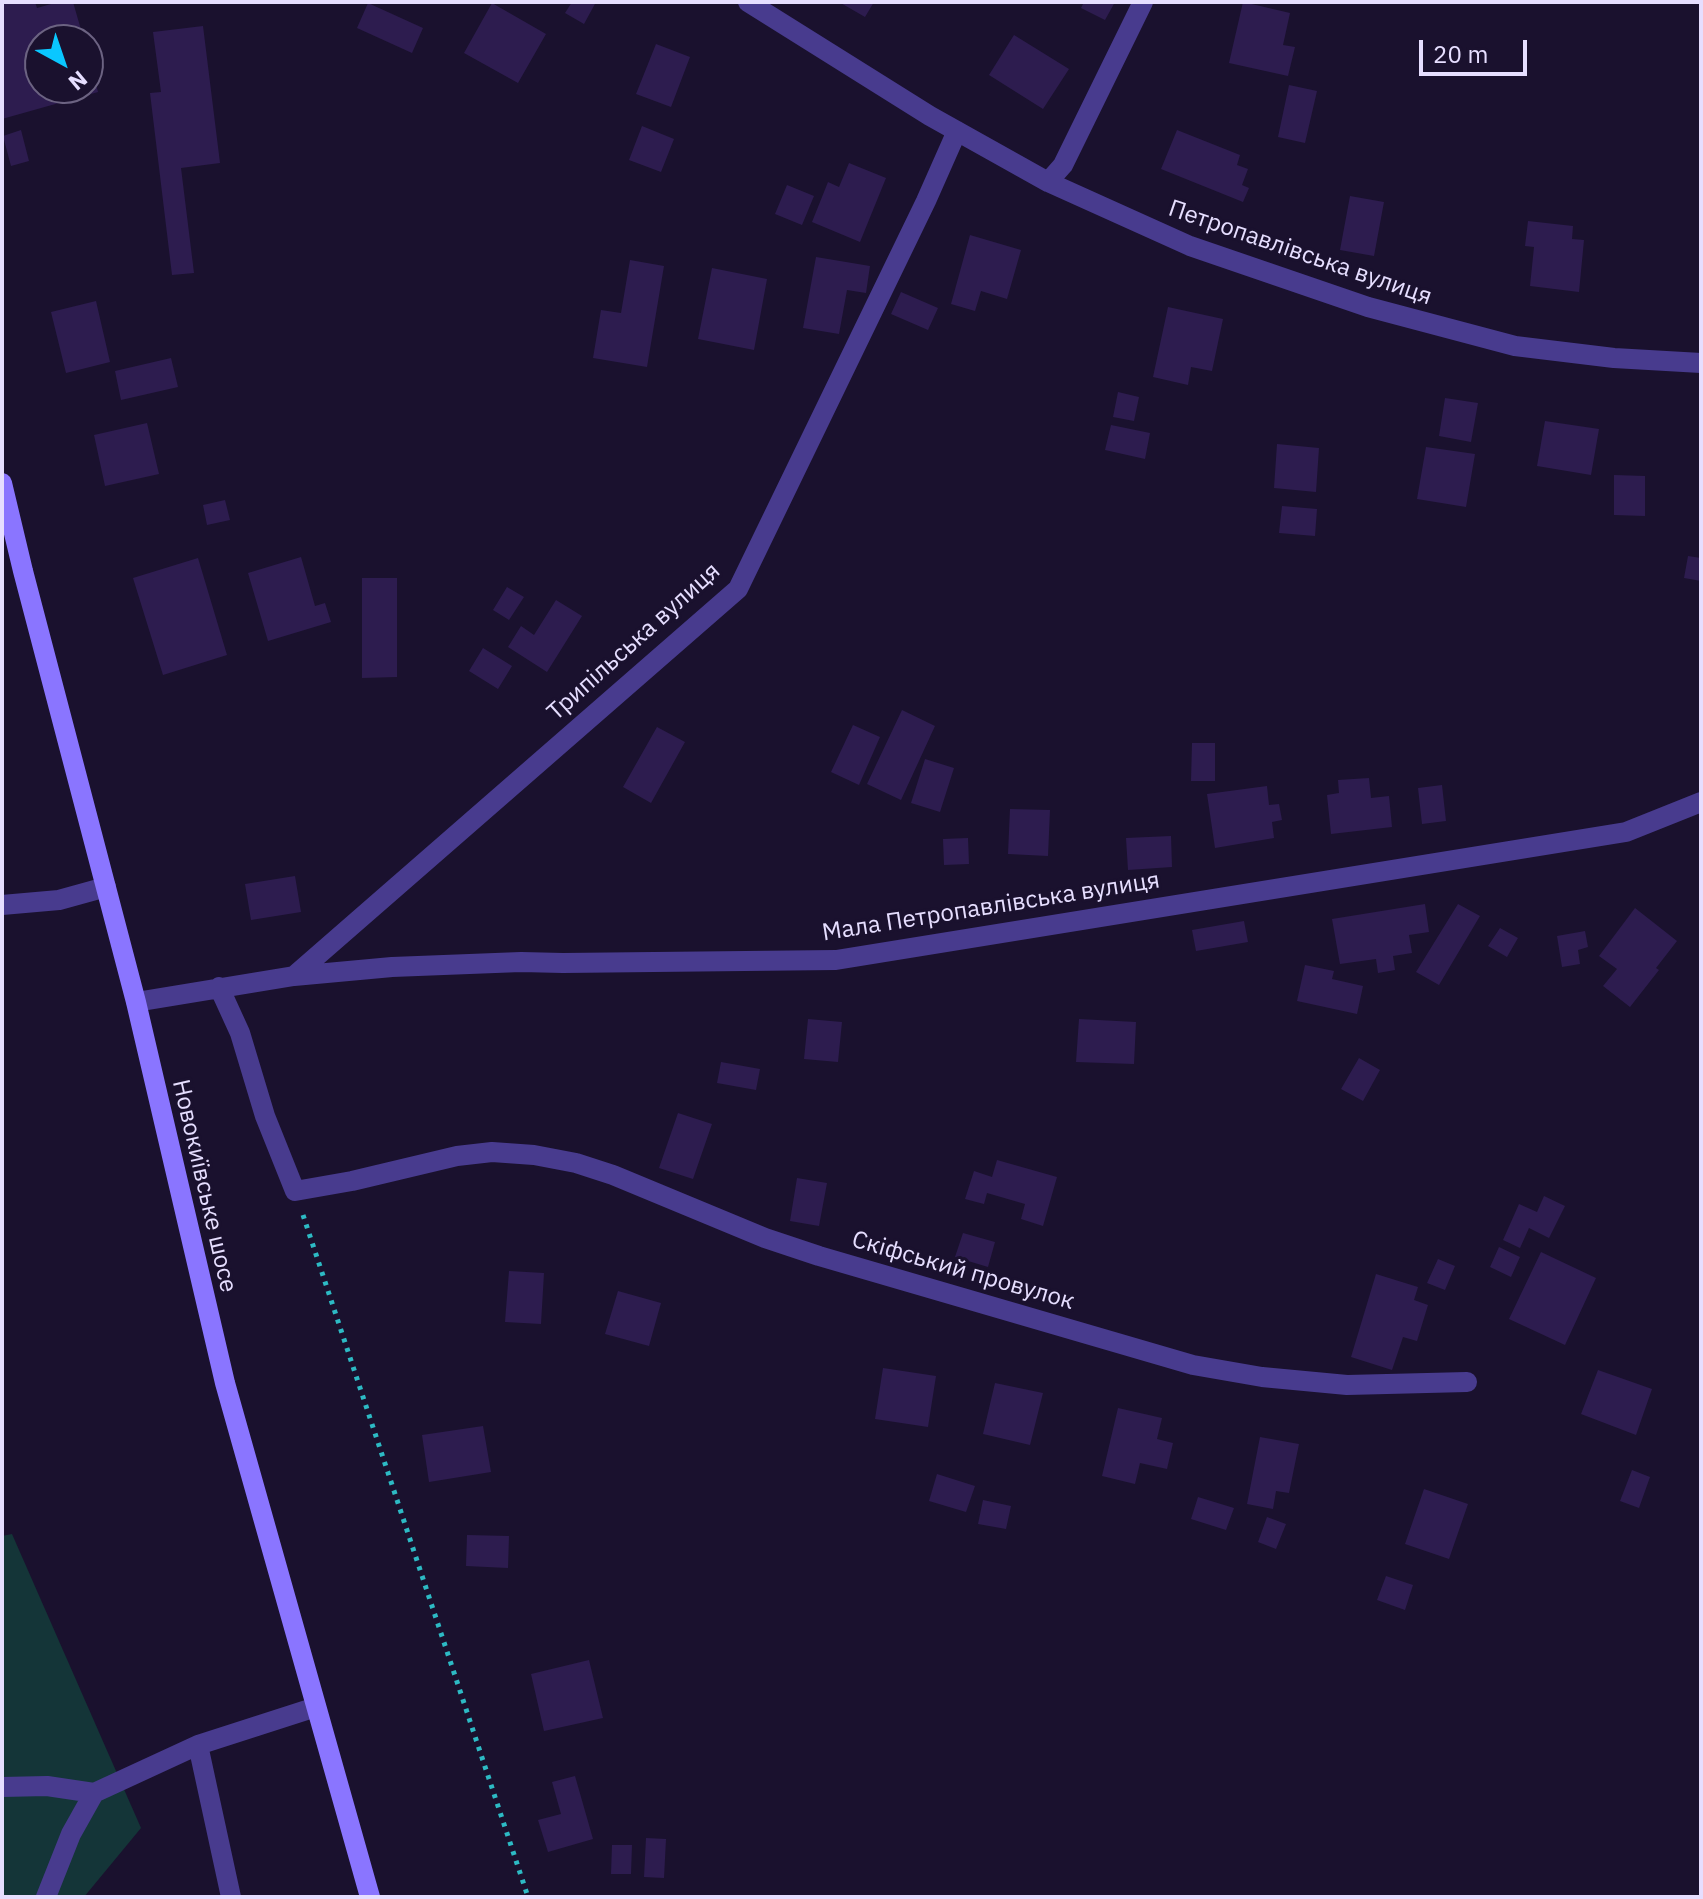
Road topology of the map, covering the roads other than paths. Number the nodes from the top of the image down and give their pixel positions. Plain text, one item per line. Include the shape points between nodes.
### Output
1 (748, 2) edge
2 (1143, 2) edge
3 (957, 131) junction
4 (1048, 182) junction
5 (1701, 363) edge
6 (2, 483) edge
7 (1701, 802) edge
8 (106, 887) junction
9 (2, 905) edge
10 (294, 976) junction
11 (219, 987) junction
12 (136, 1002) junction
13 (1467, 1382) dead end
14 (316, 1707) junction
15 (198, 1745) junction
16 (2, 1787) edge
17 (94, 1793) junction
18 (46, 1897) edge
19 (231, 1897) edge
20 (370, 1897) edge

1 - 3 street, Петропавлівська вулиця
2 - 4 street via 1063,165
3 - 4 street, Петропавлівська вулиця
3 - 10 street, Трипільська вулиця via 738,589
4 - 5 street, Петропавлівська вулиця via 1260,272 1441,328 1515,346
6 - 8 main road, Новокиївське шосе
7 - 10 street, Мала Петропавлівська вулиця via 1626,832 836,960 521,962
8 - 9 street via 59,900
8 - 12 main road, Новокиївське шосе
10 - 11 street, Мала Петропавлівська вулиця
11 - 12 street, Мала Петропавлівська вулиця
11 - 13 street, Скіфський провулок via 295,1191 457,1156 506,1153 576,1163 819,1256 1193,1365 1334,1384
12 - 14 main road, Новокиївське шосе via 204,1299
14 - 15 street
14 - 20 main road, Новокиївське шосе
15 - 17 street
15 - 19 street
16 - 17 street
17 - 18 street

